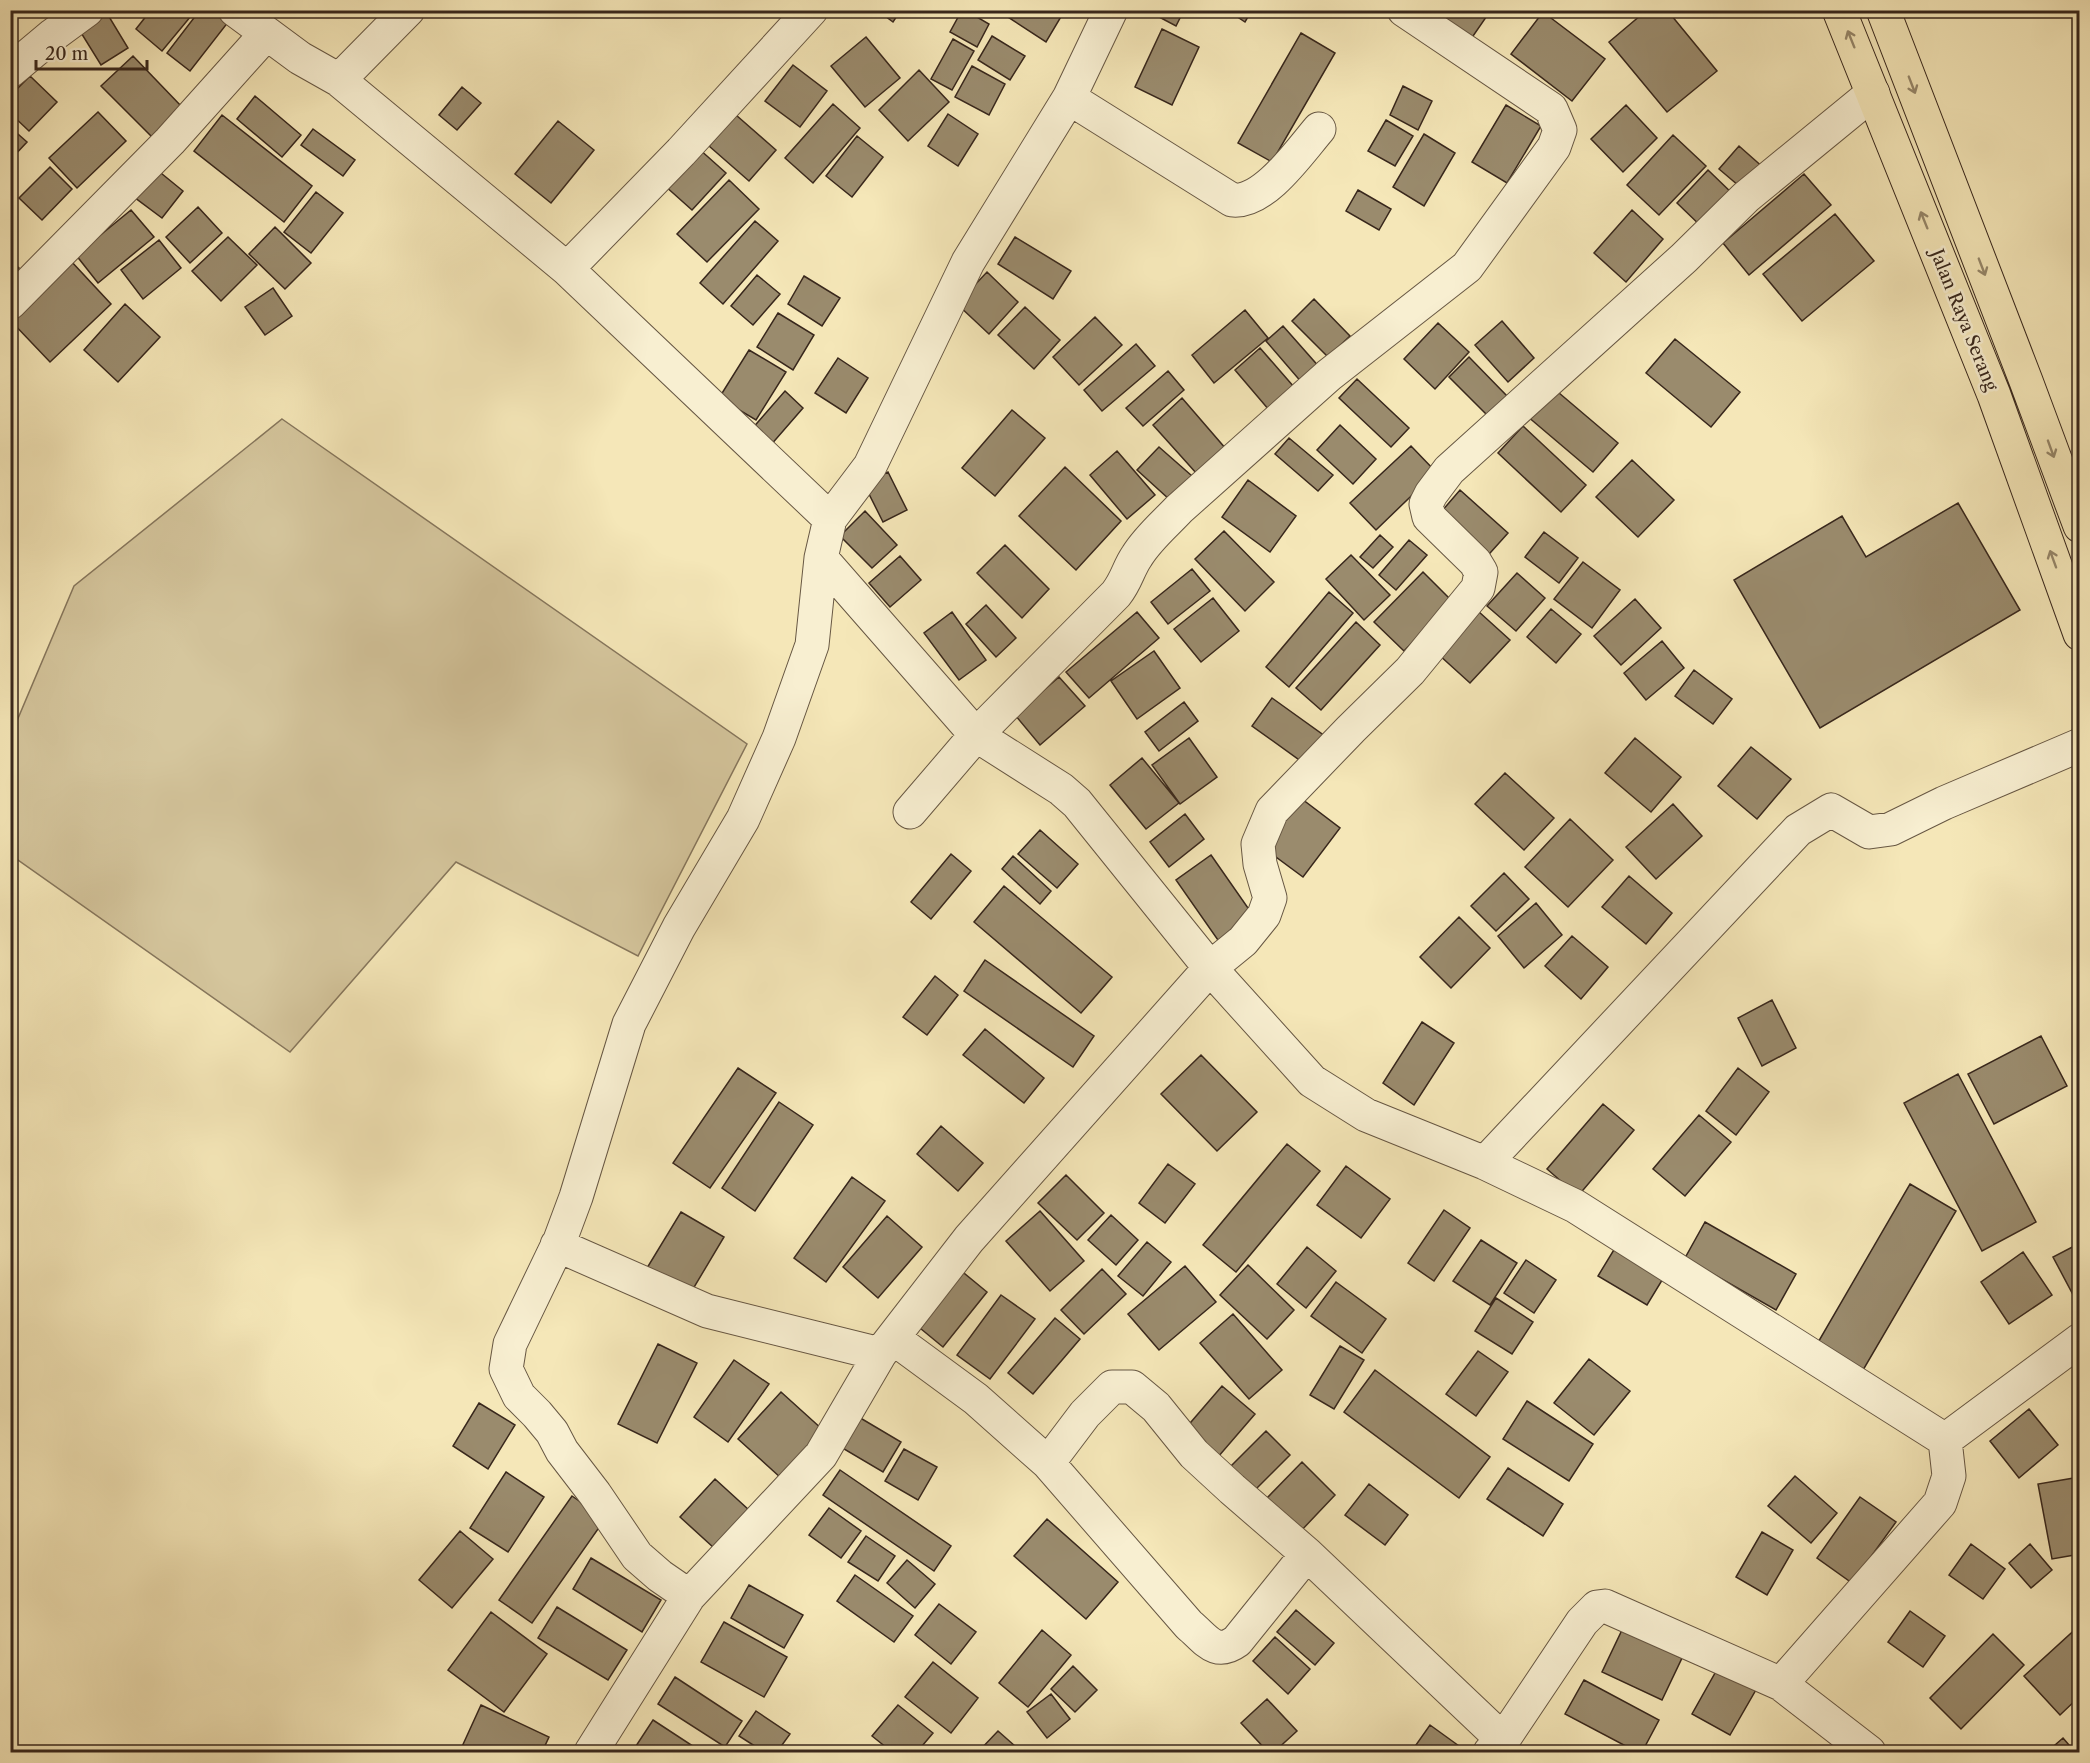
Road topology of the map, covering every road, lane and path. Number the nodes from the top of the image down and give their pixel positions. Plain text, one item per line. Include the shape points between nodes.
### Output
1 (87, 10) edge
2 (235, 10) edge
3 (408, 10) edge
4 (811, 10) edge
5 (1111, 10) edge
6 (1404, 10) edge
7 (1839, 10) edge
8 (1883, 10) edge
9 (266, 34) junction
10 (10, 71) edge
11 (339, 80) junction
12 (1873, 93) junction
13 (1069, 98) junction
14 (1319, 129) dead end
15 (567, 269) junction
16 (10, 303) edge
17 (830, 519) junction
18 (2079, 526) edge
19 (821, 558) junction
20 (2079, 634) edge
21 (976, 735) junction
22 (2079, 745) edge
23 (910, 812) dead end
24 (1210, 968) junction
25 (1485, 1163) junction
26 (557, 1245) junction
27 (2079, 1340) edge
28 (886, 1346) junction
29 (1945, 1440) junction
30 (1048, 1463) junction
31 (1307, 1554) junction
32 (689, 1596) junction
33 (1781, 1684) junction
34 (1497, 1746) edge
35 (591, 1752) edge
36 (1869, 1752) edge

1 - 10 street
2 - 9 street
3 - 11 street
4 - 15 street
5 - 13 street
6 - 21 street via 1551,109 1560,130 1554,147 1467,267 1329,375 1158,529 1116,594
12 -> 7 highway, Jalan Raya Serang
8 -> 18 highway, Jalan Raya Serang
9 - 11 street
9 - 16 street via 170,141
11 - 15 street
20 -> 12 highway, Jalan Raya Serang via 1994,395
12 - 24 street via 1746,197 1449,470 1426,504 1429,517 1475,562 1481,572 1478,588 1410,671 1272,811 1258,844 1270,898 1264,915 1243,941
13 - 14 street via 1232,200 1251,198 1276,178
13 - 17 street via 968,262 870,466
15 - 17 street
17 - 19 street
19 - 21 street
19 - 26 street via 812,645 779,738 743,819 679,927 629,1024 576,1197
21 - 23 street
21 - 24 street via 1077,803
22 - 25 street via 1891,829 1869,832 1831,810 1798,830
24 - 25 street via 1312,1081 1366,1115
24 - 28 street via 969,1239
25 - 29 street via 1575,1206
26 - 28 street via 706,1311
26 - 32 street via 510,1344 506,1370 519,1396 552,1432 637,1556
27 - 29 street
28 - 30 street via 976,1399
28 - 32 street via 821,1455
29 - 33 street via 1949,1476 1940,1503
30 - 31 street via 1085,1414 1112,1387 1132,1387 1156,1407 1194,1454
30 - 31 street via 1189,1624 1214,1647 1228,1647 1237,1641
31 - 34 street
32 - 35 street
33 - 34 street via 1605,1606 1597,1607 1582,1622
33 - 36 street

